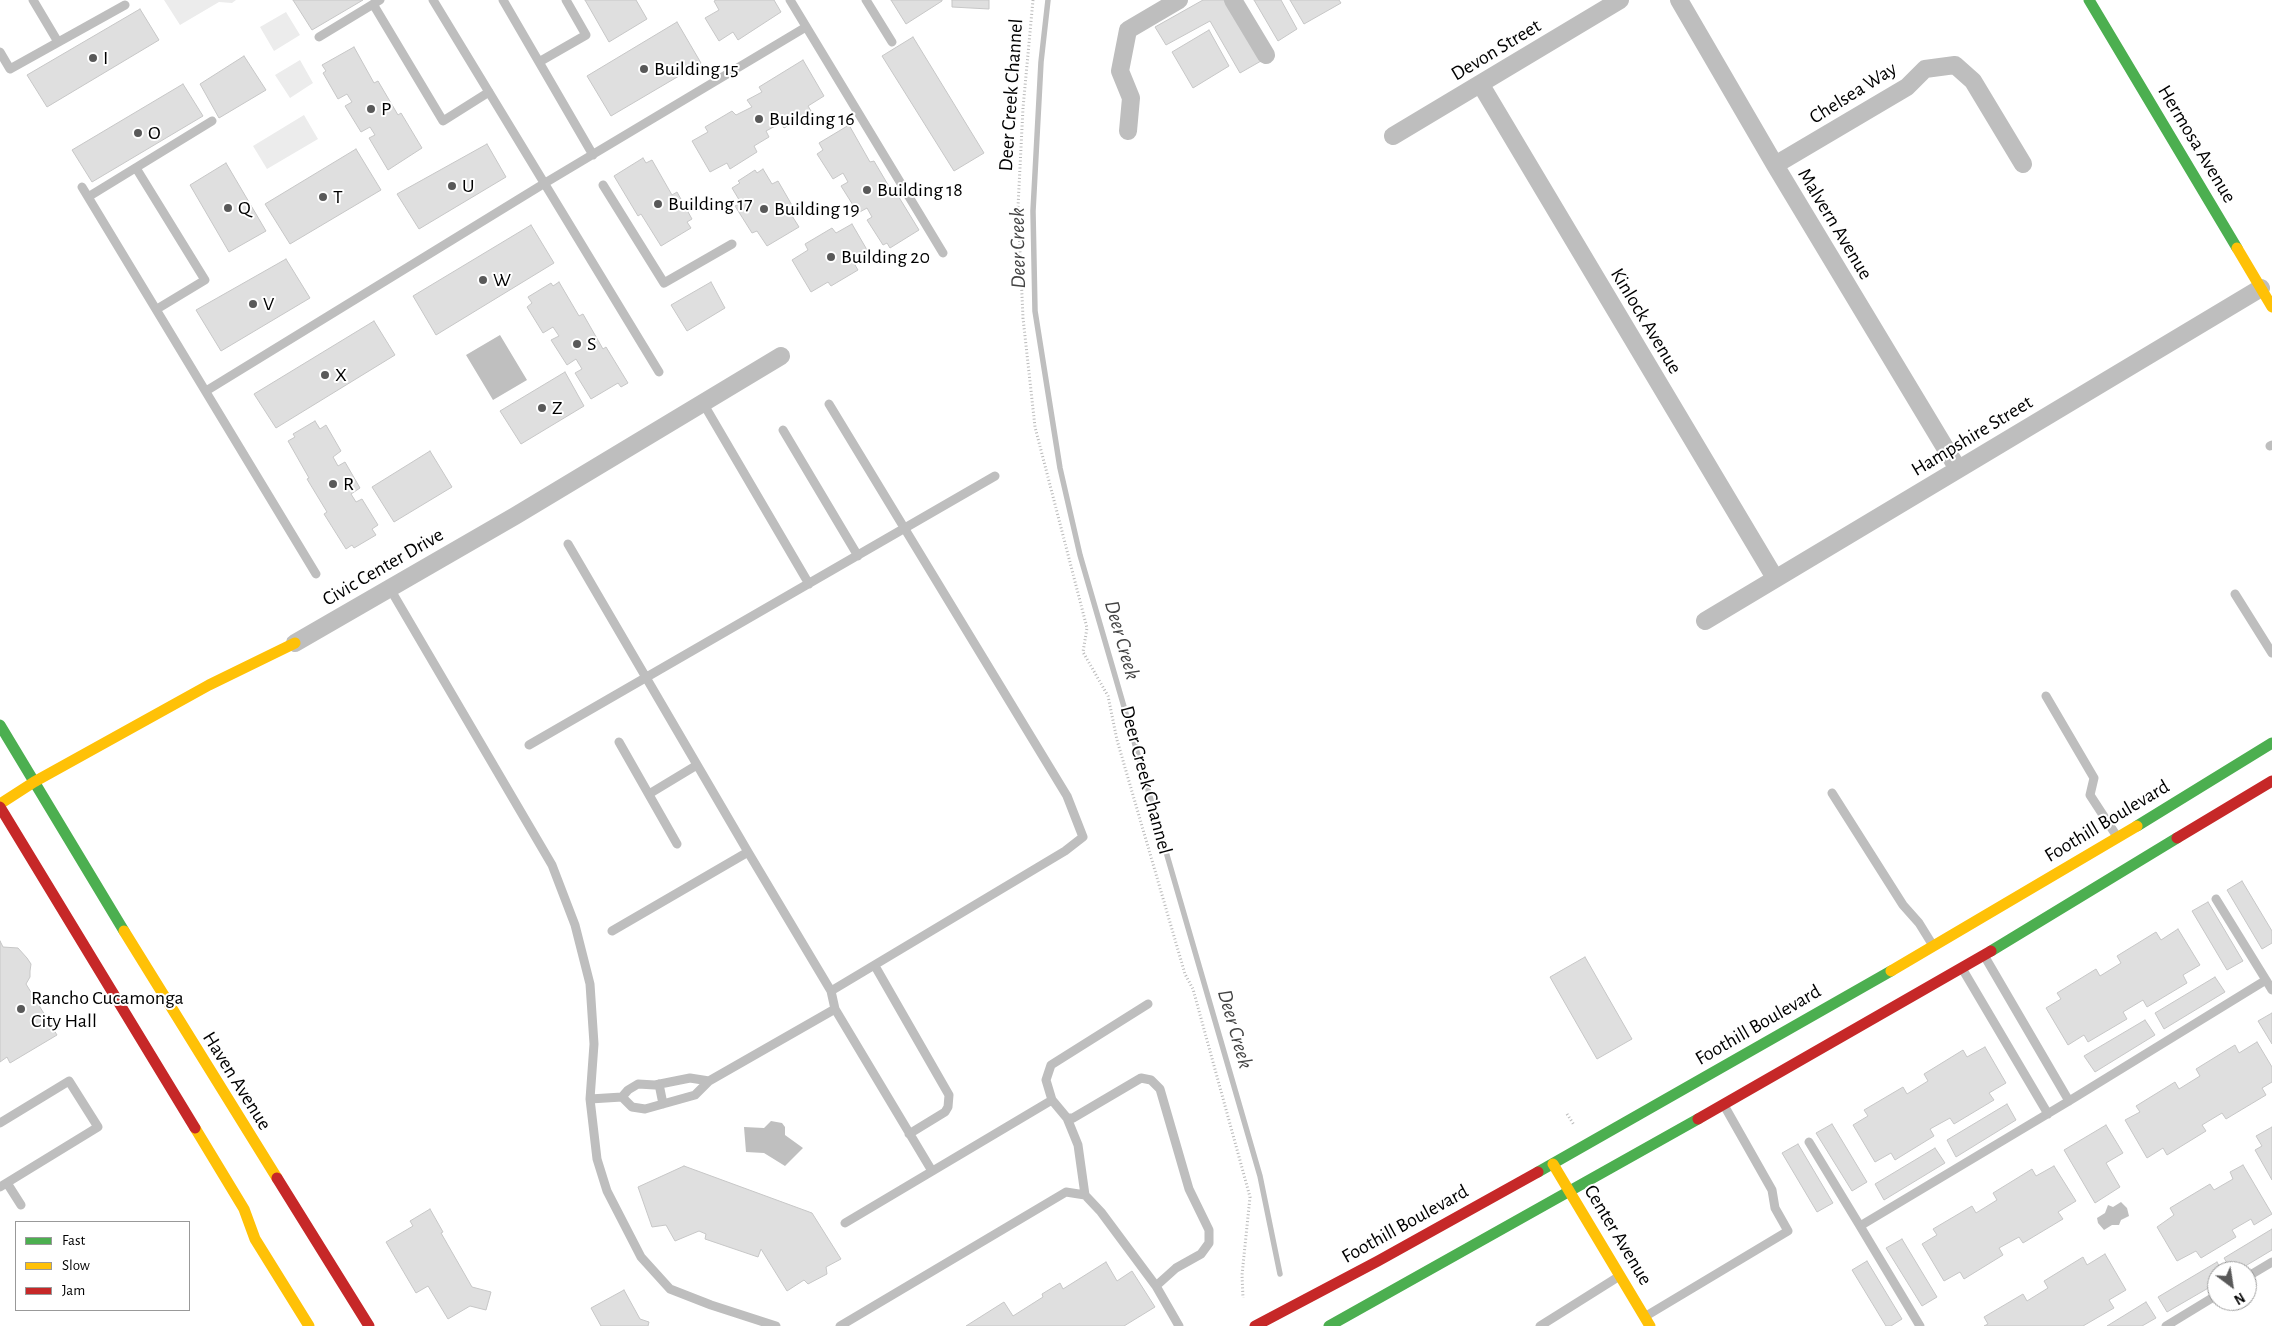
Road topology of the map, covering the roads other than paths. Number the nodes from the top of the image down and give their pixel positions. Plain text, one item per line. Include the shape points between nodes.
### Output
1 (33, 0) edge
2 (433, 0) edge
3 (503, 0) edge
4 (566, 0) edge
5 (790, 0) edge
6 (866, 0) edge
7 (1179, 0) edge
8 (1233, 0) edge
9 (1620, 0) edge
10 (1679, 0) edge
11 (2089, 0) edge
12 (376, 2) edge
13 (125, 5) dead end
14 (806, 28) junction
15 (319, 37) dead end
16 (58, 42) junction
17 (892, 42) dead end
18 (0, 52) edge
19 (1266, 55) dead end
20 (539, 62) junction
21 (1480, 85) junction
22 (489, 92) junction
23 (212, 121) dead end
24 (1128, 131) dead end
25 (1393, 136) dead end
26 (593, 155) junction
27 (2023, 164) dead end
28 (1775, 165) junction
29 (136, 168) junction
30 (545, 183) junction
31 (603, 185) dead end
32 (82, 187) dead end
33 (88, 197) junction
34 (732, 244) dead end
35 (943, 253) dead end
36 (2261, 288) junction
37 (2272, 307) edge
38 (157, 310) junction
39 (781, 356) dead end
40 (659, 372) dead end
41 (206, 390) junction
42 (703, 404) junction
43 (829, 404) dead end
44 (783, 430) dead end
45 (1958, 468) junction
46 (995, 476) dead end
47 (905, 528) junction
48 (568, 544) dead end
49 (858, 556) junction
50 (316, 574) dead end
51 (1775, 578) junction
52 (809, 584) junction
53 (389, 587) junction
54 (2235, 594) dead end
55 (1705, 620) dead end
56 (295, 643) joint
57 (2272, 653) edge
58 (647, 678) junction
59 (2046, 696) dead end
60 (0, 725) edge
61 (619, 742) dead end
62 (2272, 743) edge
63 (529, 745) dead end
64 (697, 765) junction
65 (2272, 781) edge
66 (34, 782) junction
67 (1832, 793) dead end
68 (649, 794) junction
69 (0, 805) edge
70 (2117, 838) junction
71 (677, 844) dead end
72 (748, 852) junction
73 (2216, 899) dead end
74 (612, 931) dead end
75 (1933, 946) junction
76 (1984, 955) junction
77 (875, 966) junction
78 (1962, 968) junction
79 (2266, 980) junction
80 (2272, 990) edge
81 (831, 992) junction
82 (1148, 1004) dead end
83 (835, 1009) junction
84 (709, 1081) junction
85 (659, 1084) junction
86 (622, 1097) junction
87 (590, 1099) junction
88 (1052, 1100) junction
89 (2069, 1101) junction
90 (663, 1104) junction
91 (1723, 1105) junction
92 (2048, 1114) junction
93 (1067, 1118) junction
94 (0, 1123) edge
95 (909, 1134) junction
96 (1809, 1142) dead end
97 (1554, 1164) junction
98 (932, 1171) junction
99 (3, 1185) edge
100 (1570, 1191) junction
101 (1086, 1195) junction
102 (21, 1205) dead end
103 (845, 1223) dead end
104 (1860, 1226) junction
105 (2272, 1262) edge
106 (2257, 1271) edge
107 (1620, 1276) junction
108 (1156, 1286) junction
109 (2207, 1301) edge
110 (1647, 1321) edge
111 (308, 1326) edge
112 (369, 1326) edge
113 (776, 1326) edge
114 (841, 1326) edge
115 (1179, 1326) edge
116 (1254, 1326) edge
117 (1329, 1326) edge
118 (1540, 1326) edge
119 (1920, 1326) edge
120 (2166, 1326) edge

1 - 16 lane
2 - 22 lane
3 - 20 lane
4 - 20 lane via 586,35
5 - 14 lane
6 - 17 lane
7 - 24 street via 1128,30 1120,71 1131,98
8 - 19 street
9 - 21 street, Devon Street
10 - 28 street, Malvern Avenue
11 - 36 main road, Hermosa Avenue
12 - 15 lane
12 - 22 lane via 443,121
13 - 16 lane
14 - 26 lane
14 - 35 lane
16 - 18 lane via 10,69
20 - 26 lane
21 - 25 street, Devon Street
21 - 51 street, Kinlock Avenue
22 - 30 lane
23 - 29 lane
26 - 30 lane
27 - 28 street, Chelsea Way via 1973,81 1955,65 1925,69 1907,87
28 - 45 street, Malvern Avenue
29 - 33 lane
29 - 38 lane via 204,280
30 - 40 lane
30 - 41 lane
31 - 34 lane via 664,283
32 - 33 lane
33 - 38 lane
36 - 37 main road, Hermosa Avenue
36 - 45 street, Hampshire Street
38 - 41 lane
39 - 42 street, Civic Center Drive
41 - 50 lane
42 - 52 lane
42 - 53 street, Civic Center Drive
43 - 47 lane
44 - 49 lane
45 - 51 street, Hampshire Street
46 - 47 lane
47 - 49 lane
47 - 77 lane via 1067,796 1083,837
48 - 58 lane
49 - 52 lane
51 - 55 street, Hampshire Street
52 - 58 lane
53 - 56 street, Civic Center Drive
53 - 87 lane via 552,865 575,925 590,984 594,1044
54 - 57 lane
56 - 66 main road, Civic Center Drive via 209,685
58 - 63 lane
58 - 64 lane
59 - 70 lane via 2094,778 2090,795
60 - 66 main road, Haven Avenue
61 - 68 lane
62 - 70 main road, Foothill Boulevard
64 - 68 lane
64 - 72 lane
65 - 76 main road
66 - 69 main road, Civic Center Drive
66 - 112 main road, Haven Avenue
67 - 75 lane
68 - 71 lane
69 - 111 main road via 244,1209 255,1239
70 - 75 main road, Foothill Boulevard
72 - 74 lane
72 - 81 lane
73 - 79 lane
75 - 97 main road, Foothill Boulevard
76 - 78 main road
76 - 89 lane
77 - 81 lane
77 - 95 lane via 949,1095 945,1112
78 - 91 main road
78 - 92 lane
79 - 80 lane
79 - 89 lane
81 - 83 lane
82 - 88 lane via 1051,1065 1046,1080
83 - 84 lane
83 - 95 lane
84 - 85 lane via 690,1078
84 - 90 lane via 695,1095
85 - 86 lane via 638,1084
85 - 90 lane
86 - 87 lane
86 - 90 lane via 632,1107 645,1109
87 - 113 lane via 597,1159 607,1190 641,1257 670,1289 739,1316
88 - 93 lane
88 - 98 lane
89 - 92 lane
91 - 100 main road
91 - 110 lane via 1772,1190 1775,1208 1788,1231
92 - 104 lane
93 - 101 lane via 1078,1145
93 - 108 lane via 1073,1118 1142,1078 1151,1080 1160,1089 1189,1190 1209,1230 1209,1243 1201,1254 1176,1268
94 - 99 lane via 70,1081 98,1127
95 - 98 lane
96 - 104 lane
97 - 100 main road, Center Avenue
97 - 116 main road, Foothill Boulevard
98 - 103 lane
99 - 102 lane
100 - 107 main road, Center Avenue
100 - 117 main road
101 - 108 lane
101 - 114 lane via 1066,1192
104 - 119 lane
105 - 106 lane
107 - 110 main road, Center Avenue
107 - 118 lane
108 - 115 lane
109 - 120 lane

